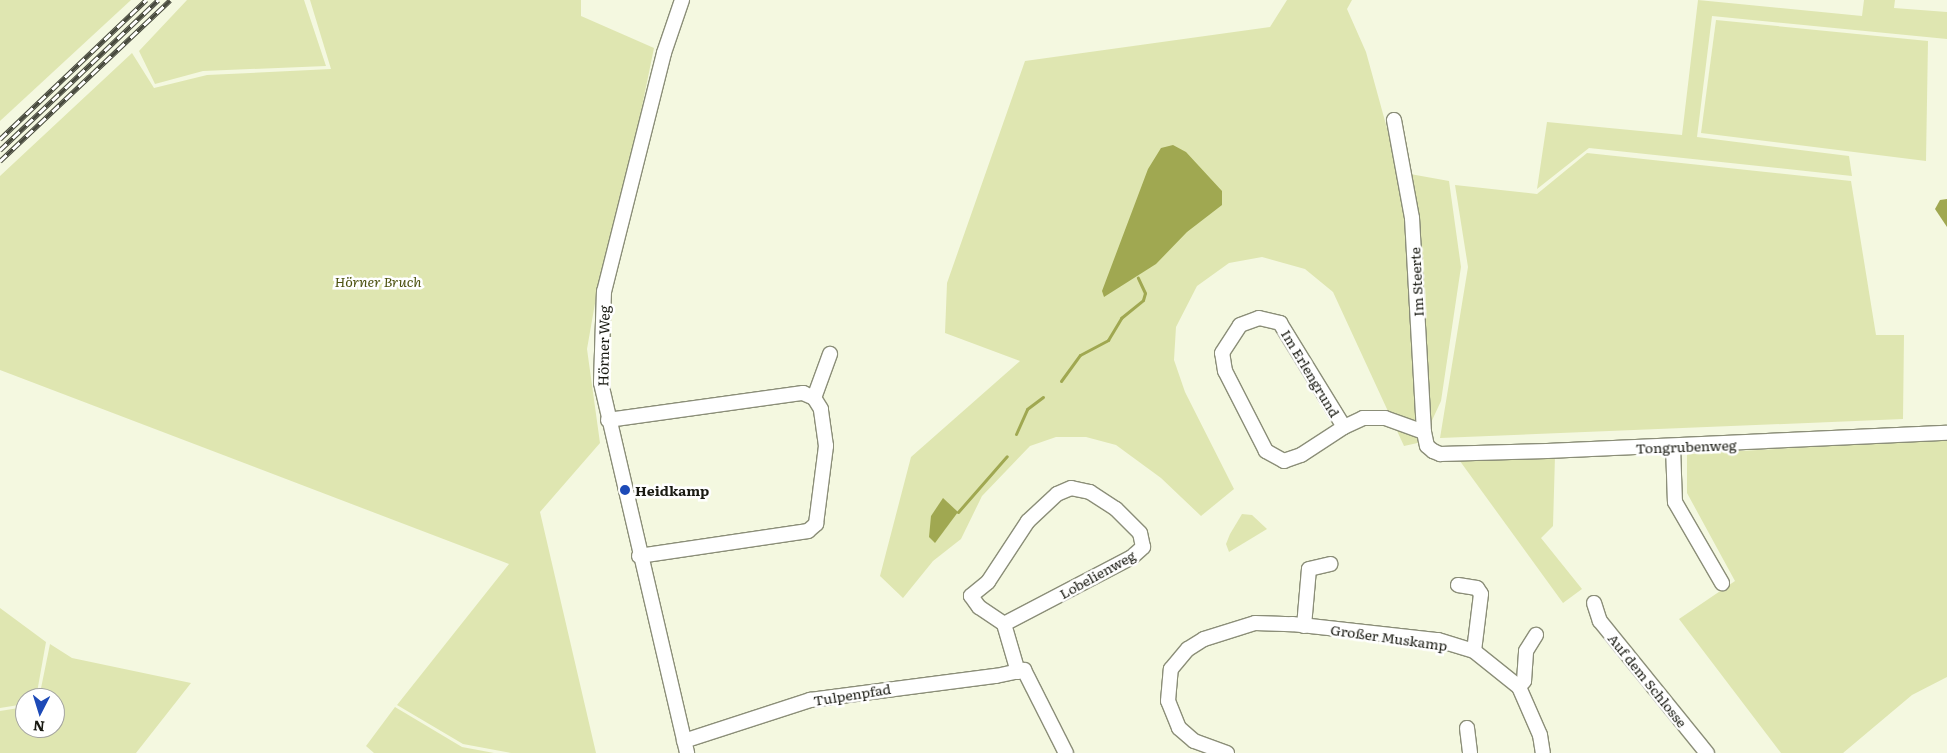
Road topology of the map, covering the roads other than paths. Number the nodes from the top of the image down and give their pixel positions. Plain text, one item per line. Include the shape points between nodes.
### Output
1 (682, 0) edge
2 (1394, 120) dead end
3 (830, 354) dead end
4 (814, 398) junction
5 (608, 420) junction
6 (1344, 427) junction
7 (1424, 432) junction
8 (1947, 433) edge
9 (1426, 446) joint
10 (1673, 446) junction
11 (639, 556) junction
12 (1330, 564) dead end
13 (1722, 583) dead end
14 (1458, 585) dead end
15 (1594, 603) dead end
16 (1004, 624) junction
17 (1304, 626) junction
18 (1536, 635) dead end
19 (1474, 651) junction
20 (1021, 671) junction
21 (1519, 686) junction
22 (1467, 728) dead end
23 (686, 747) edge
24 (1066, 753) edge
25 (1228, 753) edge
26 (1470, 753) edge
27 (1544, 753) edge
28 (1707, 753) edge

1 - 5 street, Hörner Weg via 664,53 604,291 601,383
2 - 7 street, Im Steerte via 1412,218
3 - 4 street
4 - 5 street via 803,393
4 - 11 street via 821,409 826,446 816,524 808,531
5 - 11 street, Hörner Weg
6 - 6 street, Im Erlengrund via 1301,455 1284,461 1266,451 1225,372 1222,353 1240,325 1258,318 1280,323
6 - 7 street, Im Erlengrund via 1363,418 1385,418
7 - 9 street, Im Steerte
8 - 10 street, Tongrubenweg
9 - 10 street, Tongrubenweg via 1440,454
10 - 13 street via 1675,502
11 - 23 street, Hörner Weg
12 - 17 street via 1309,569
14 - 19 street via 1477,588 1481,594
15 - 28 street, Auf dem Schlosse via 1600,621
16 - 16 street, Lobelienweg via 979,607 971,596 988,582 1028,522 1057,494 1071,488 1090,492 1116,509 1140,534 1143,548 1132,557
16 - 20 street
17 - 19 street, Großer Muskamp via 1438,640
17 - 25 street, Großer Muskamp via 1255,624 1218,632 1188,649 1171,668 1168,701 1179,728 1194,740
18 - 21 street via 1526,651 1524,680
19 - 21 street, Großer Muskamp
20 - 23 street, Tulpenpfad via 810,700
20 - 24 street
21 - 27 street, Großer Muskamp via 1540,735
22 - 26 street

